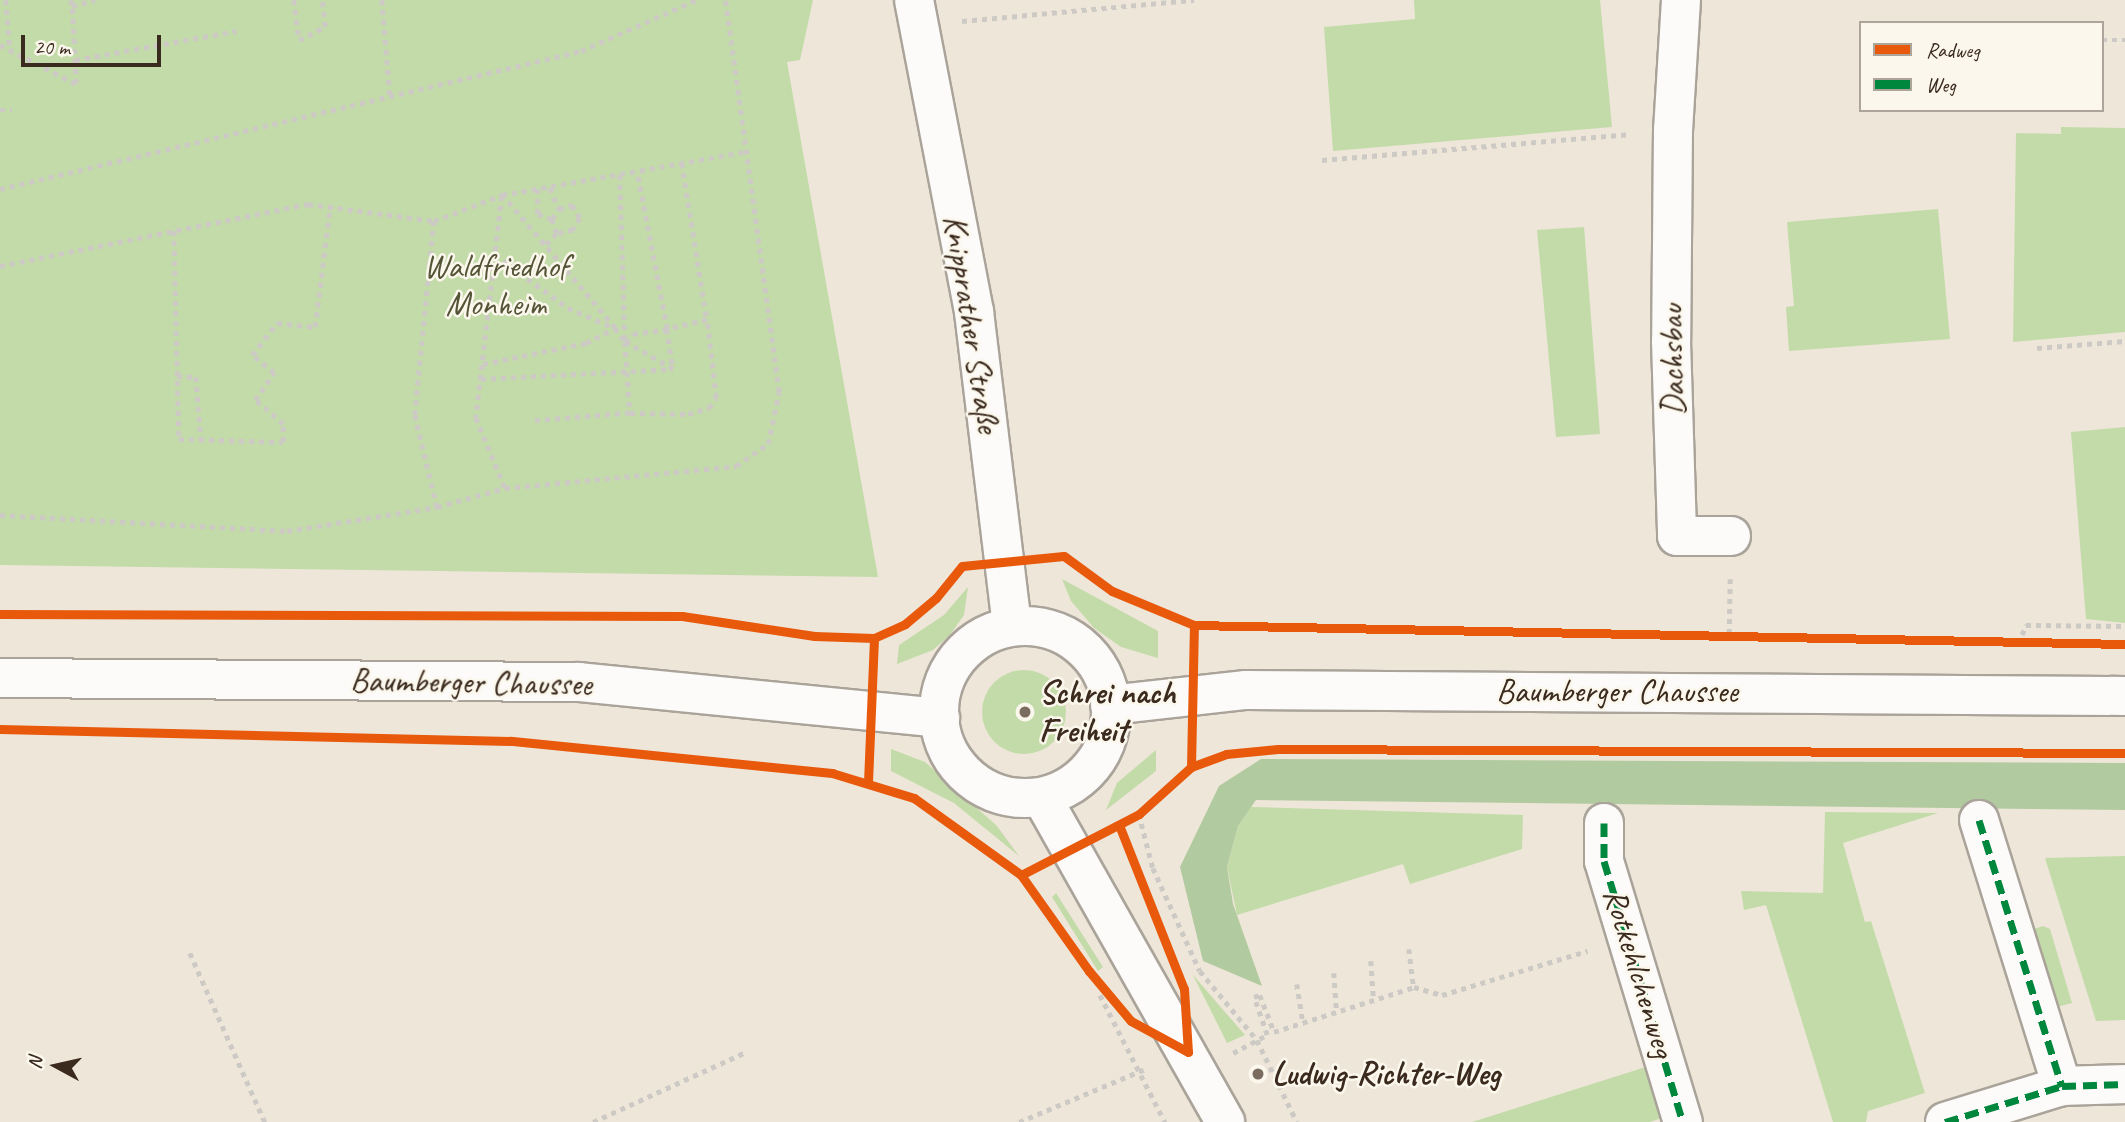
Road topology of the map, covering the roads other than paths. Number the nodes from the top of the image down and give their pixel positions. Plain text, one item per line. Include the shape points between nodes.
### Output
1 (1681, 0) edge
2 (916, 12) edge
3 (1731, 536) road end
4 (1012, 625) junction
5 (0, 678) edge
6 (2125, 696) edge
7 (1110, 705) junction
8 (940, 718) junction
9 (1042, 798) junction
10 (1979, 820) dead end
11 (1604, 823) dead end
12 (2125, 1084) edge
13 (2062, 1086) junction
14 (1225, 1122) edge
15 (1683, 1122) edge
16 (1945, 1122) edge

1 - 3 street, Dachsbau via 1671,341 1677,536
2 - 4 street, Knipprather Straße via 974,312
4 - 7 street via 1041,625 1068,635 1089,653 1105,677
4 - 8 street via 987,633 967,648 942,692
5 - 8 street, Baumberger Chaussee via 579,682
6 - 7 street, Baumberger Chaussee via 1246,690
7 - 9 street via 1108,736 1095,765 1072,786
8 - 9 street via 946,746 962,772 977,784 1013,800
9 - 14 street
10 - 13 street
11 - 15 street, Rotkehlchenweg via 1604,861
12 - 13 street
13 - 16 street

